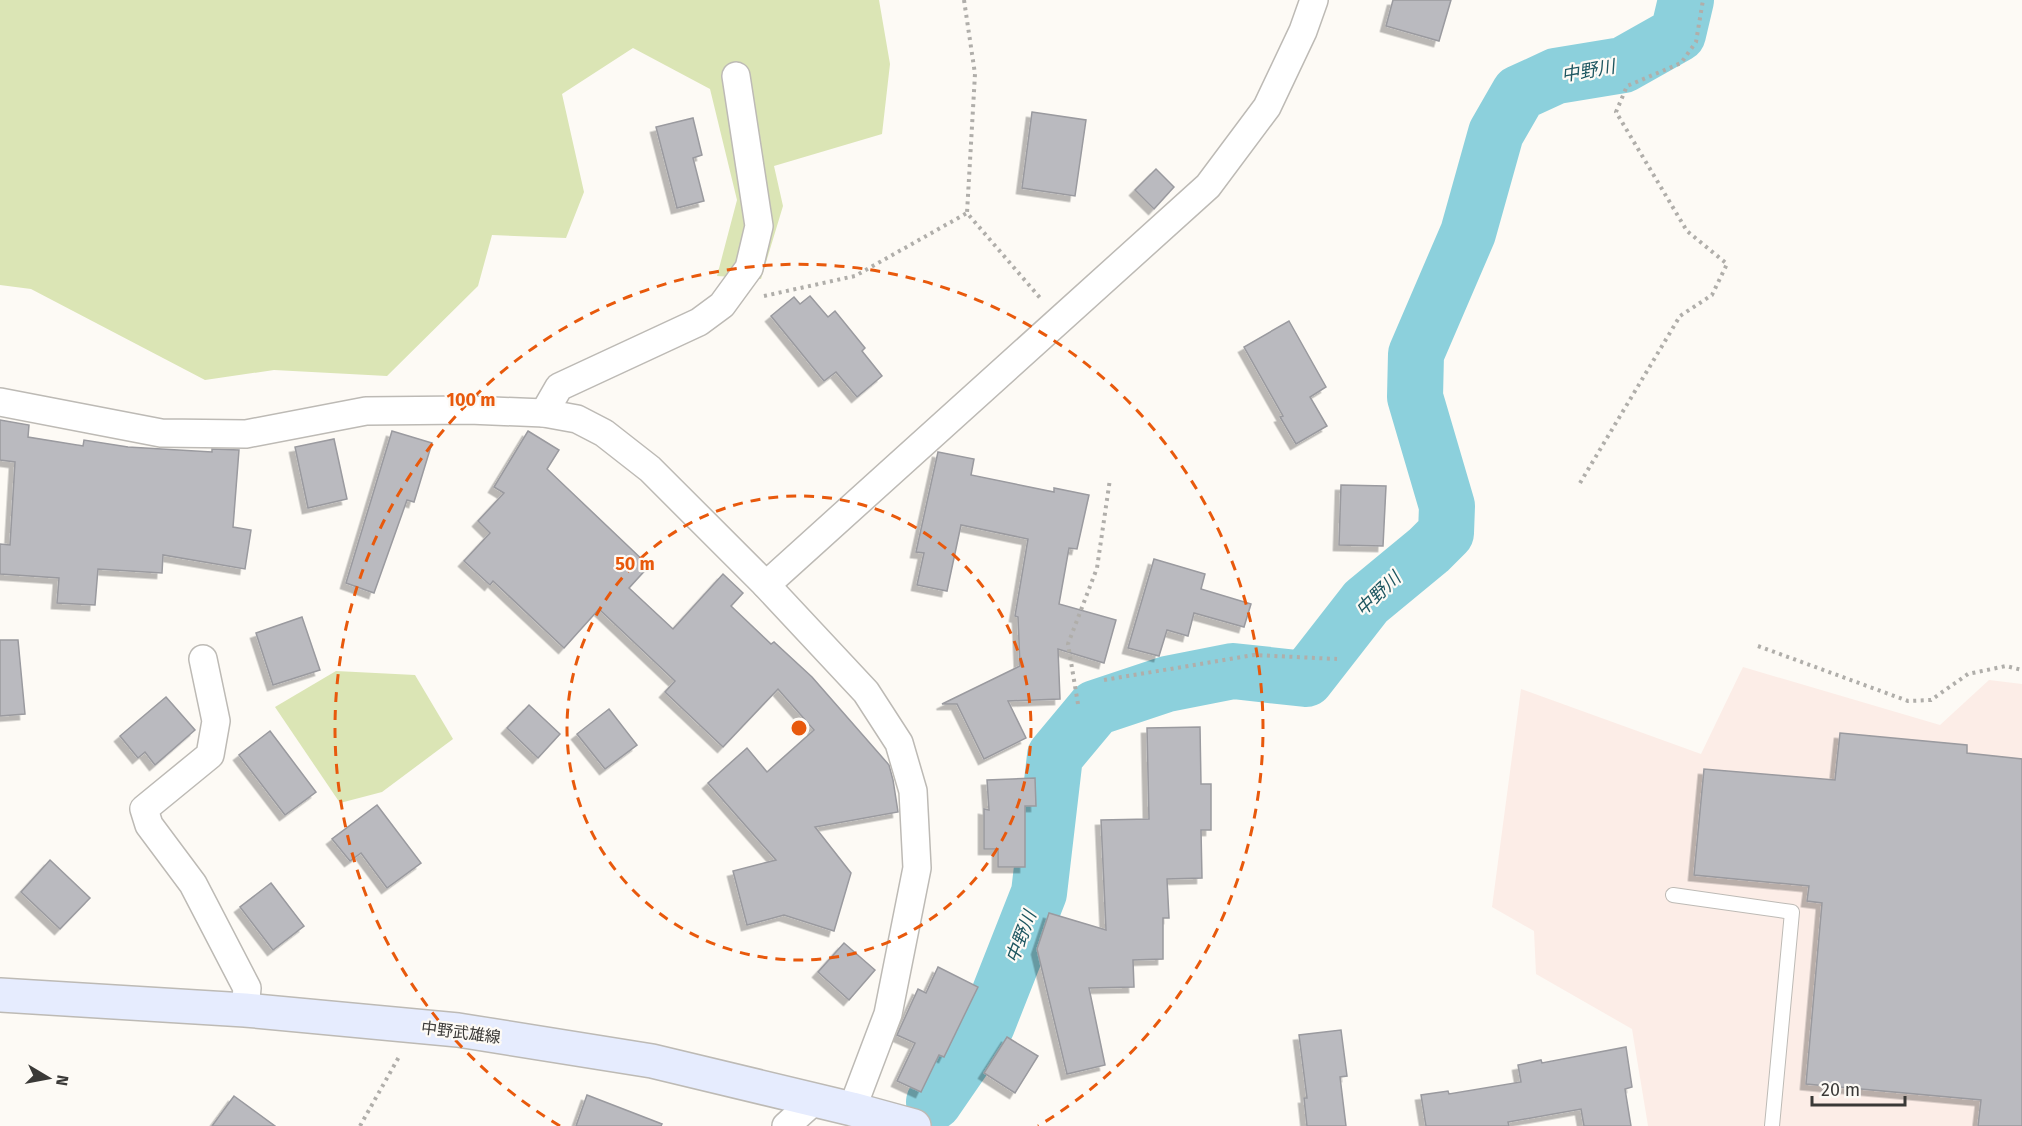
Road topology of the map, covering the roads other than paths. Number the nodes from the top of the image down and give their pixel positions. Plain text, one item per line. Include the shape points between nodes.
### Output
1 (1314, 0) edge
2 (736, 76) dead end
3 (0, 402) edge
4 (544, 413) junction
5 (766, 585) junction
6 (203, 659) dead end
7 (1673, 895) dead end
8 (0, 995) edge
9 (245, 1011) junction
10 (815, 1100) junction
11 (852, 1109) junction
12 (786, 1126) edge
13 (914, 1126) edge
14 (1772, 1126) edge

1 - 5 street via 1267,107 1208,186
2 - 4 street via 759,226 748,268 722,306 699,322 559,387
3 - 4 street via 161,433 246,434 366,411
4 - 5 street via 577,419 603,433 650,469
5 - 11 street via 866,693 899,743 913,791 917,868 888,1014
6 - 9 street via 216,721 210,755 144,809 149,825 194,884 247,988
7 - 14 lane via 1792,912
8 - 9 main road, 中野武雄線
9 - 10 main road, 中野武雄線 via 458,1030 652,1061
10 - 11 main road, 中野武雄線
10 - 12 street
11 - 13 main road, 中野武雄線

